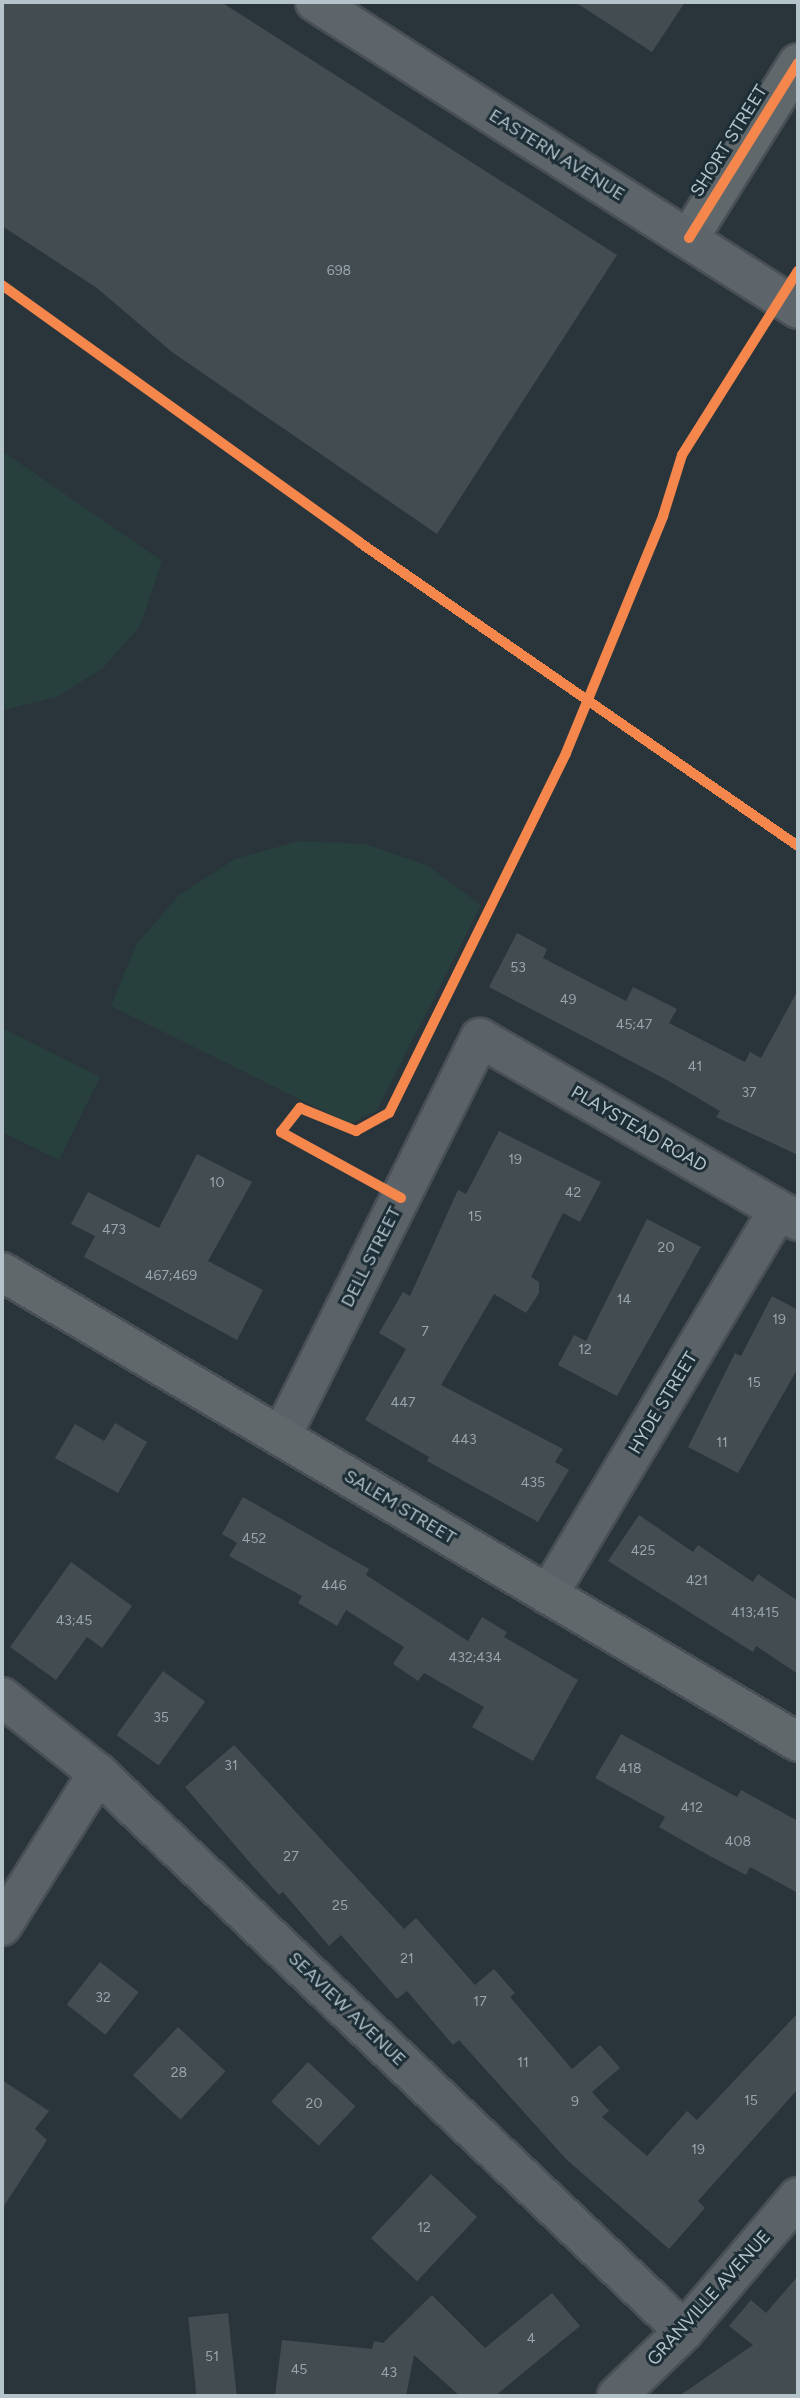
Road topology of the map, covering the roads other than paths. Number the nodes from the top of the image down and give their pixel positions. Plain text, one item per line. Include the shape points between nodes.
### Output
1 (315, 2) edge
2 (798, 63) edge
3 (689, 238) junction
4 (798, 309) edge
5 (480, 1038) joint
6 (788, 1216) edge
7 (2, 1272) edge
8 (281, 1437) junction
9 (548, 1595) junction
10 (2, 1697) edge
11 (798, 1742) edge
12 (98, 1773) junction
13 (2, 1926) edge
14 (798, 2197) edge
15 (684, 2331) junction
16 (617, 2396) edge

1 - 3 main road, EASTERN AVENUE
2 - 3 main road, SHORT STREET
3 - 4 main road, EASTERN AVENUE
5 - 6 street, PLAYSTEAD ROAD
5 - 8 street, DELL STREET
6 - 9 street, HYDE STREET
7 - 8 main road, SALEM STREET
8 - 9 main road, SALEM STREET
9 - 11 main road, SALEM STREET
10 - 12 street, SEAVIEW AVENUE
12 - 13 street
12 - 15 street, SEAVIEW AVENUE
14 - 15 street, GRANVILLE AVENUE
15 - 16 street, GRANVILLE AVENUE

